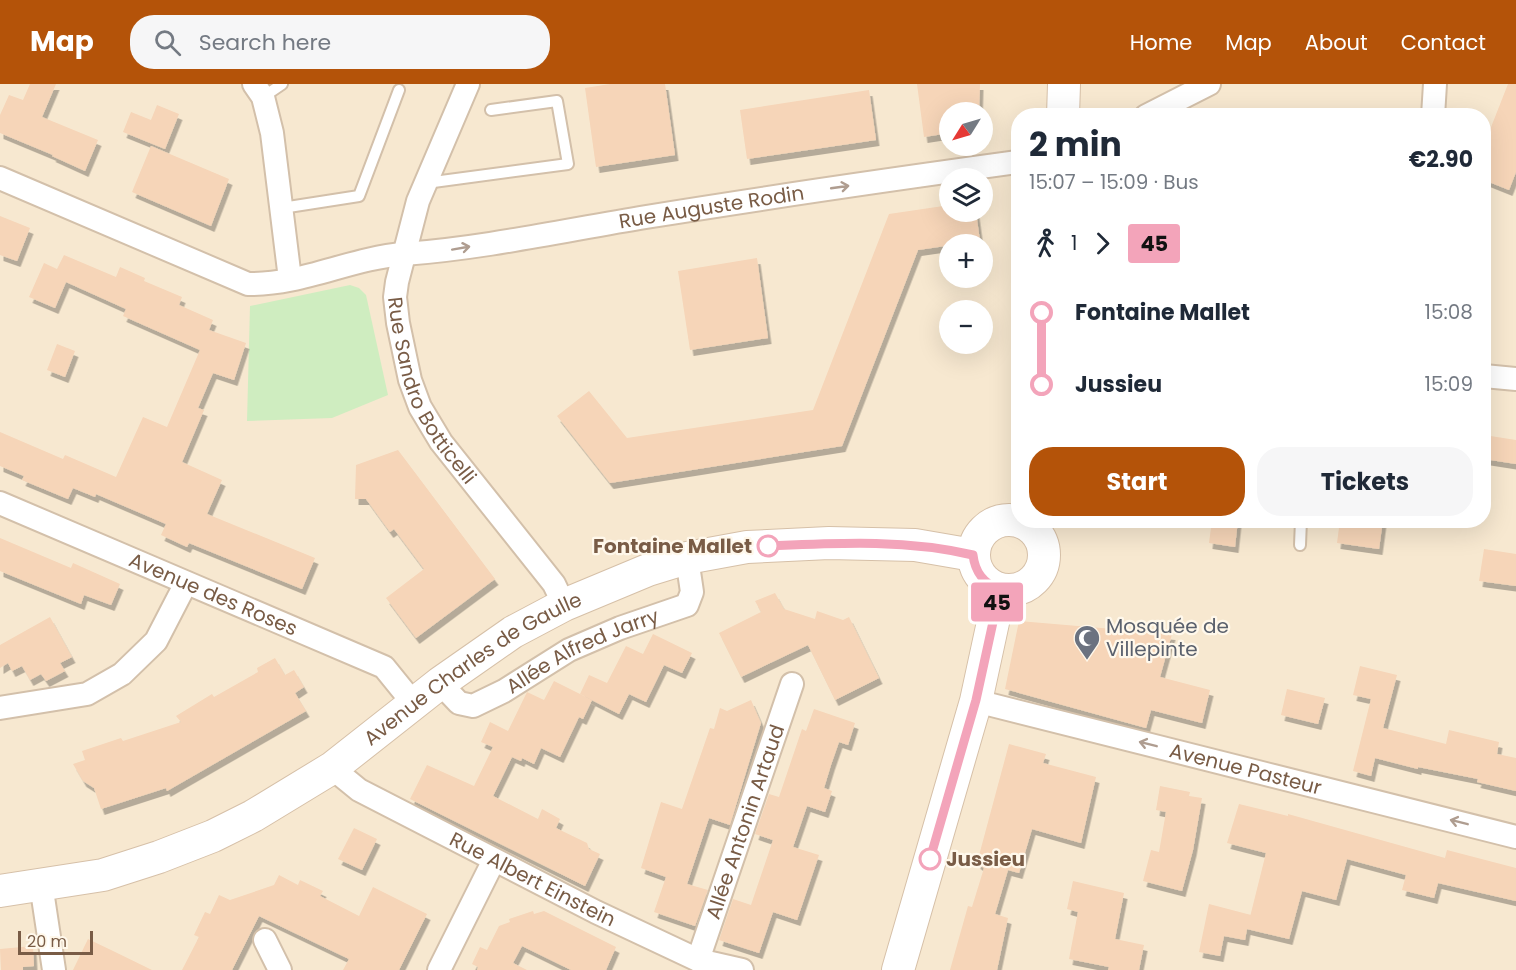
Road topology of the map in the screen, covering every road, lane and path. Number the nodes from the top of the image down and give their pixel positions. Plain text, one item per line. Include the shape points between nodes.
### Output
1 (282, 84) edge
2 (468, 84) edge
3 (1064, 84) edge
4 (1209, 84) edge
5 (1435, 84) edge
6 (259, 90) edge
7 (399, 90) dead end
8 (1063, 108) edge
9 (1162, 108) edge
10 (1434, 108) edge
11 (491, 110) dead end
12 (1011, 163) edge
13 (0, 177) edge
14 (426, 183) junction
15 (282, 208) junction
16 (403, 254) junction
17 (290, 279) junction
18 (1491, 377) edge
19 (1516, 379) edge
20 (0, 503) edge
21 (1011, 514) edge
22 (1032, 528) edge
23 (1301, 528) edge
24 (1300, 545) dead end
25 (973, 555) junction
26 (687, 558) junction
27 (186, 582) junction
28 (1000, 590) junction
29 (564, 605) junction
30 (441, 683) junction
31 (792, 684) dead end
32 (976, 700) junction
33 (414, 704) junction
34 (0, 708) edge
35 (332, 768) junction
36 (1516, 837) edge
37 (494, 860) junction
38 (41, 884) junction
39 (0, 891) edge
40 (266, 940) dead end
41 (706, 965) edge
42 (54, 970) edge
43 (280, 970) edge
44 (439, 970) edge
45 (742, 970) edge
46 (898, 970) edge

1 - 6 lane
2 - 14 street, Rue Sandro Botticelli
3 - 8 street
4 - 9 street
5 - 10 street
6 - 15 street via 272,133
7 - 15 lane via 359,196
11 - 14 lane via 557,101 568,164
16 -> 12 street, Rue Auguste Rodin
13 - 17 street, Rue Auguste Rodin via 248,284
14 - 16 street, Rue Sandro Botticelli
15 - 17 street
16 - 17 street, Rue Auguste Rodin
16 - 29 street, Rue Sandro Botticelli via 396,306 410,380 420,407 441,442 554,584
18 - 19 street
20 - 27 street, Avenue des Roses
21 - 25 street via 986,528
22 - 28 street via 1040,538 1042,568 1030,584
23 - 24 lane
25 - 26 street, Avenue Charles de Gaulle via 915,544 874,542 747,547
25 - 28 street via 981,577
26 - 29 street, Avenue Charles de Gaulle
26 - 30 street, Allée Alfred Jarry via 692,592 687,605 569,650 473,706 459,703
27 - 33 street, Avenue des Roses via 384,667
27 - 34 street via 156,641 122,674 87,694
28 - 32 street
29 - 30 street, Avenue Charles de Gaulle via 513,632
30 - 33 street, Avenue Charles de Gaulle
31 - 41 street, Allée Antonin Artaud
36 -> 32 street, Avenue Pasteur
32 - 46 street
33 - 35 street, Avenue Charles de Gaulle
35 - 37 street, Rue Albert Einstein via 359,790
35 - 38 street, Avenue Charles de Gaulle via 213,836 103,875
37 - 41 street, Rue Albert Einstein
37 - 44 street
38 - 39 street, Avenue Charles de Gaulle
38 - 42 street
40 - 43 street
41 - 45 street, Rue Albert Einstein

